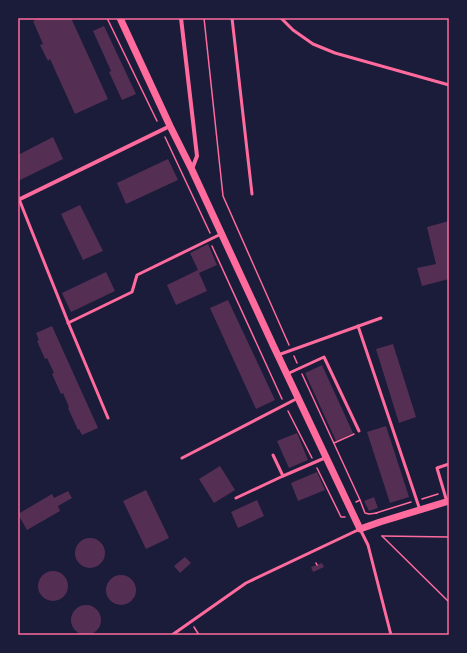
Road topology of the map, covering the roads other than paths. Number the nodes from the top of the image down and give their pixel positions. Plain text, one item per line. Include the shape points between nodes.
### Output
1 (120, 18) edge
2 (181, 18) edge
3 (232, 18) edge
4 (282, 18) edge
5 (449, 85) edge
6 (170, 126) junction
7 (192, 170) junction
8 (252, 194) dead end
9 (18, 199) edge
10 (221, 234) junction
11 (381, 318) dead end
12 (68, 323) junction
13 (358, 326) junction
14 (278, 355) junction
15 (287, 374) junction
16 (298, 398) junction
17 (108, 418) dead end
18 (359, 431) road end
19 (273, 455) dead end
20 (326, 457) junction
21 (182, 458) dead end
22 (449, 464) edge
23 (283, 476) junction
24 (236, 498) dead end
25 (448, 501) edge
26 (420, 510) junction
27 (360, 529) junction
28 (172, 635) edge
29 (391, 635) edge

1 - 6 street
2 - 7 street via 197,156
3 - 8 lane
4 - 5 lane via 293,30 313,44 335,53
6 - 7 street
6 - 9 street
7 - 10 street
9 - 12 lane
10 - 12 lane via 137,275 132,292
10 - 14 street
11 - 13 lane
12 - 17 lane
13 - 14 lane
13 - 26 lane
14 - 15 street
15 - 16 street
15 - 18 lane via 324,357
16 - 20 street
16 - 21 lane
19 - 23 lane
20 - 23 lane
20 - 27 street
22 - 25 lane via 437,468
23 - 24 lane
25 - 26 street
26 - 27 street
27 - 28 lane via 246,582
27 - 29 lane via 368,545

